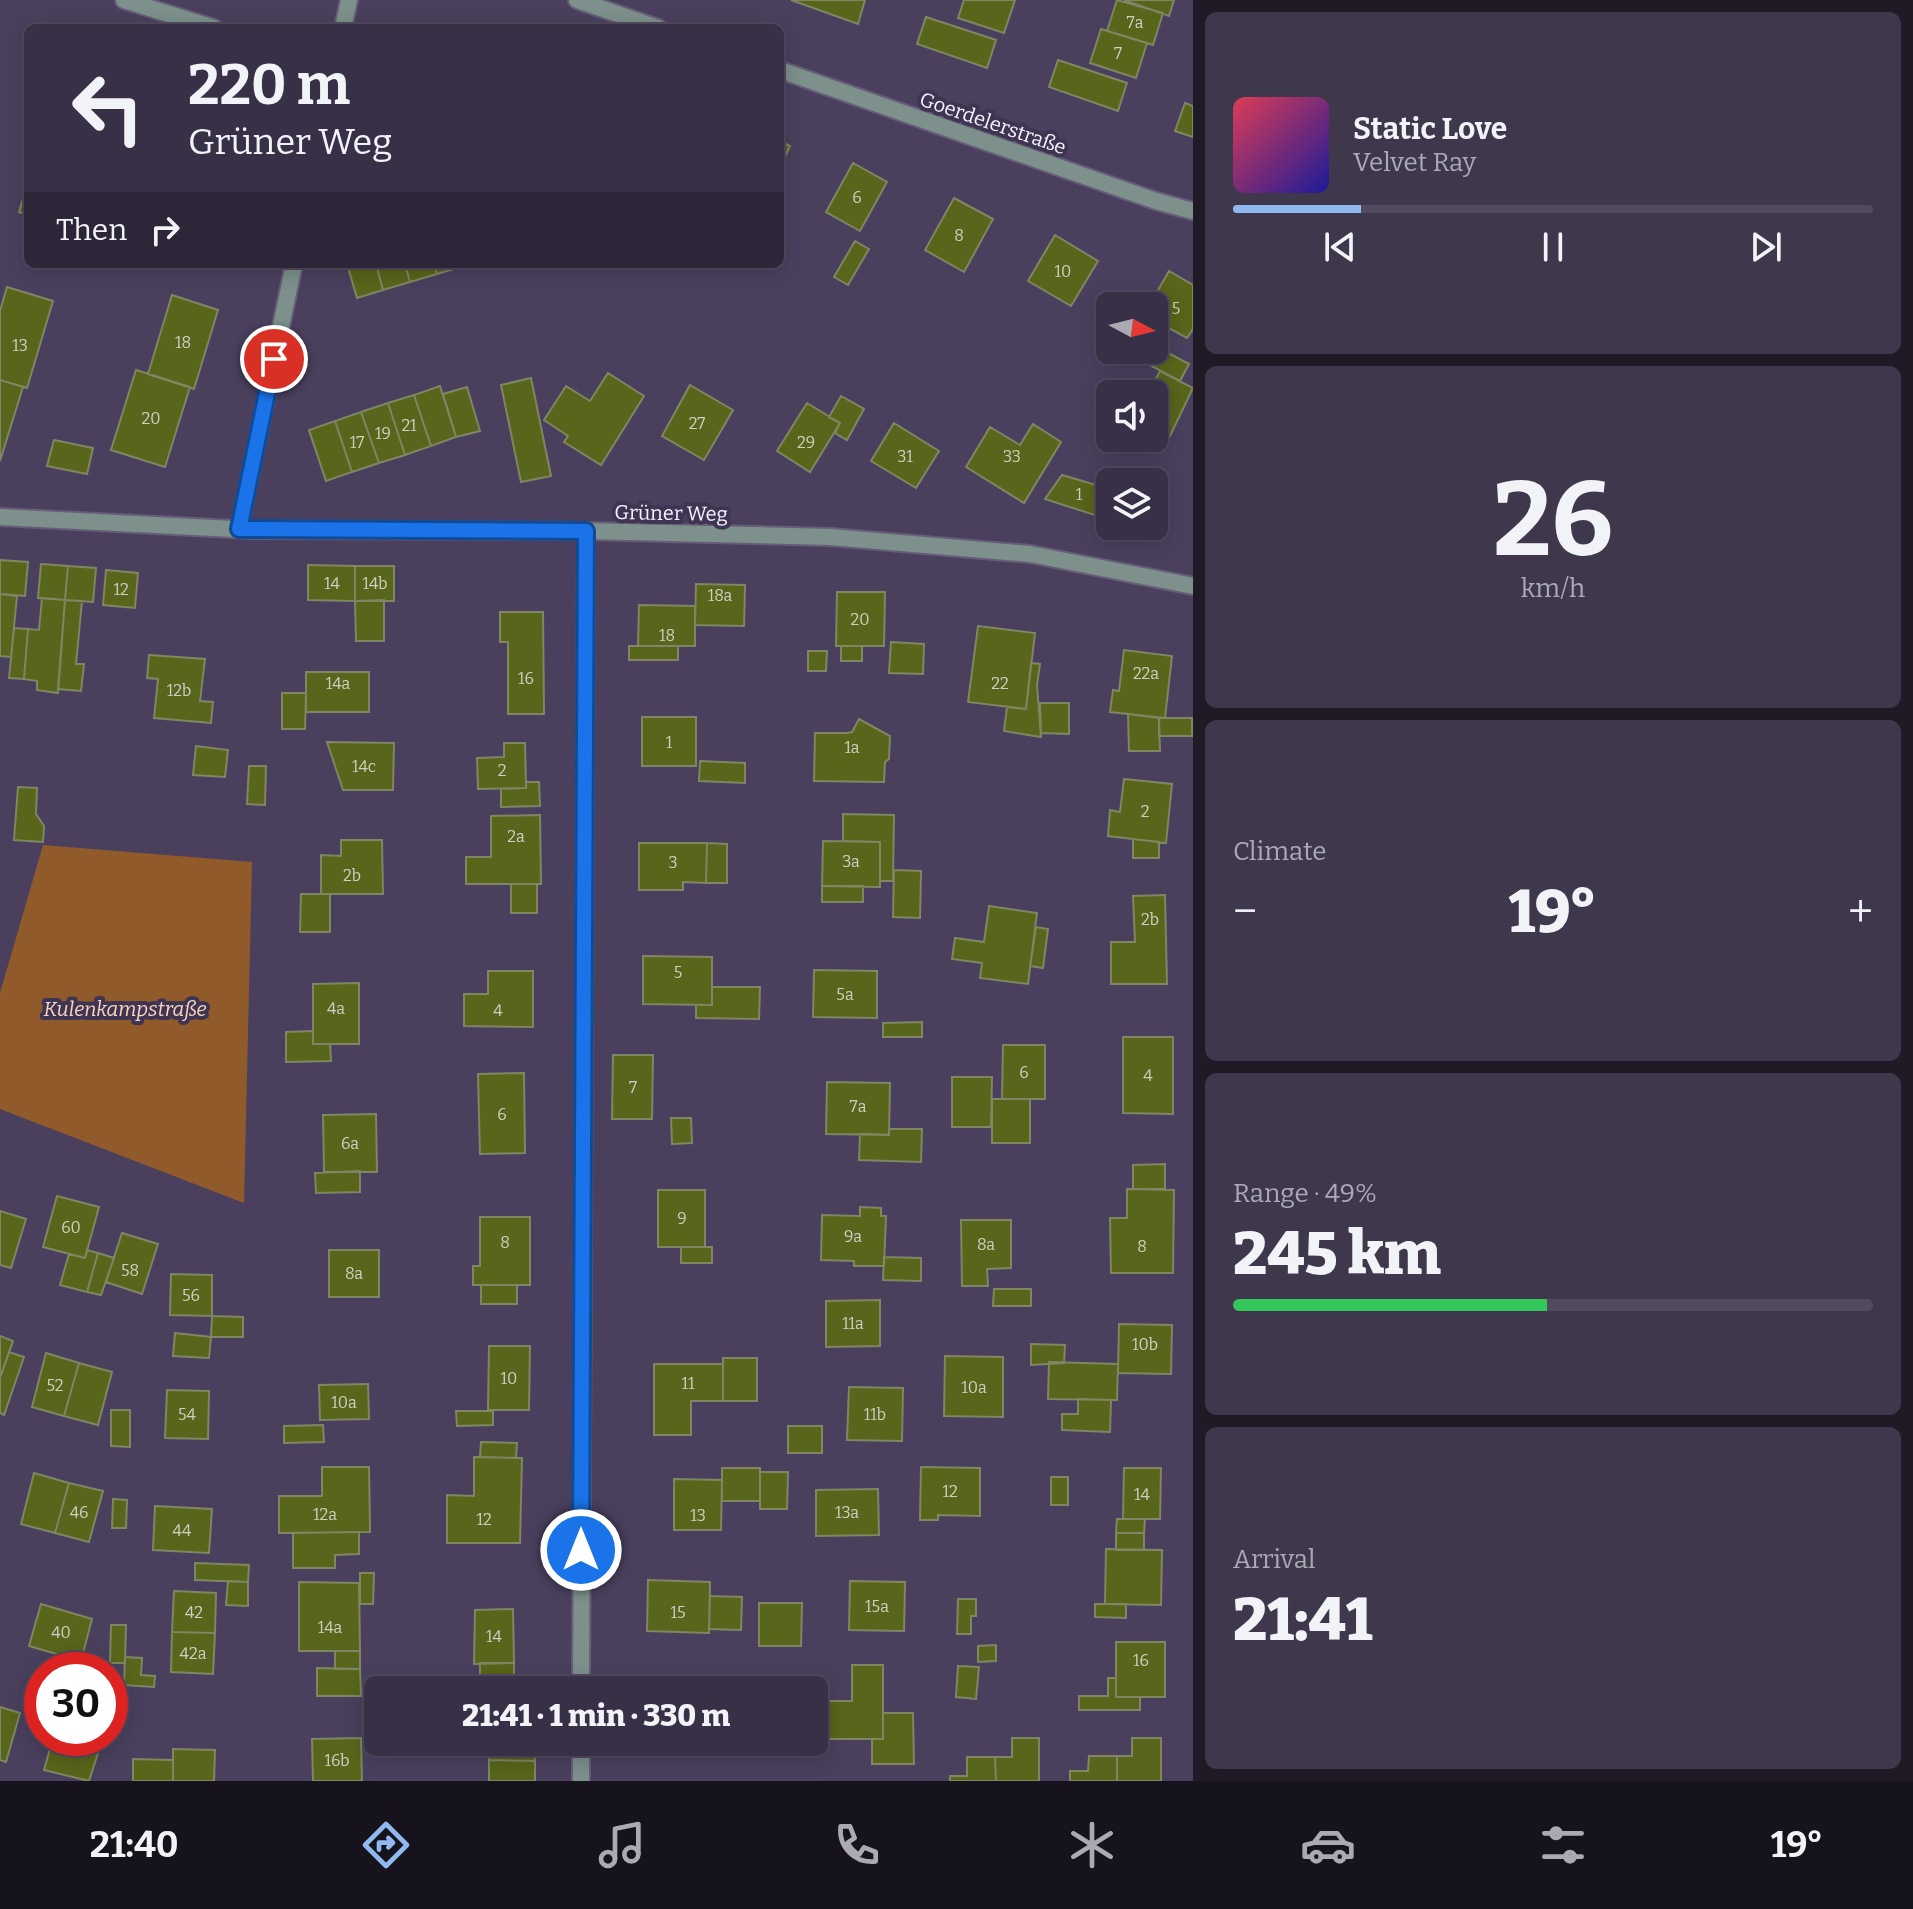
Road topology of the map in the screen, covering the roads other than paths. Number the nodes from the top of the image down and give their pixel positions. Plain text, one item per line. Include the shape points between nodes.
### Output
1 (124, 0) edge
2 (349, 0) edge
3 (577, 0) edge
4 (201, 24) edge
5 (344, 24) edge
6 (646, 24) edge
7 (784, 71) edge
8 (1193, 211) edge
9 (293, 268) edge
10 (0, 517) edge
11 (239, 529) junction
12 (586, 531) junction
13 (1193, 586) edge
14 (581, 1676) edge
15 (581, 1756) edge
16 (581, 1781) edge

1 - 4 street
2 - 5 street
3 - 6 street
7 - 8 street, Goerdelerstraße
9 - 11 street
10 - 11 street, Grüner Weg
11 - 12 street, Grüner Weg
12 - 13 street, Grüner Weg via 905,542 1030,554
12 - 14 street
15 - 16 street

